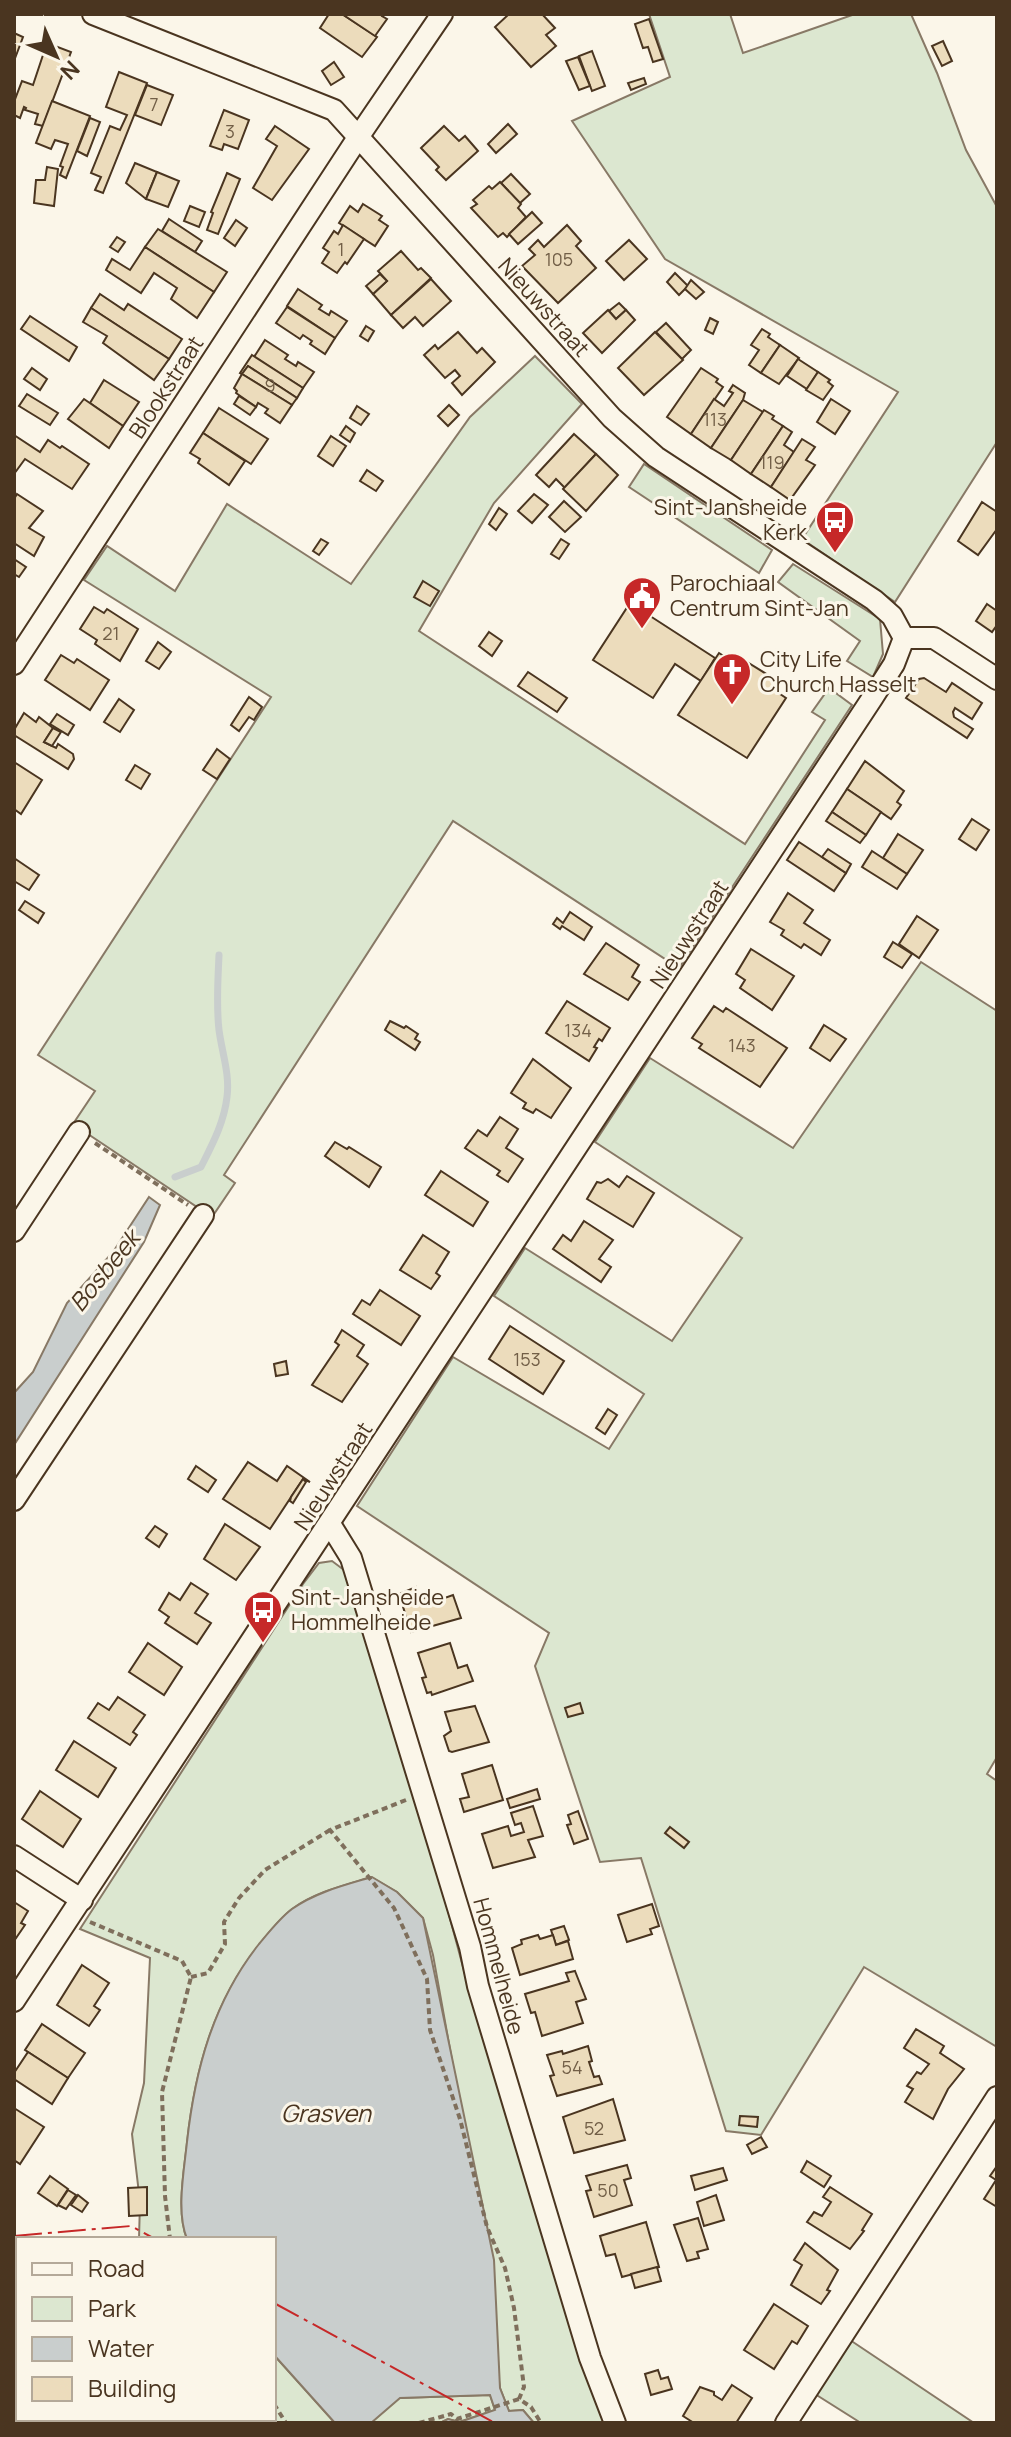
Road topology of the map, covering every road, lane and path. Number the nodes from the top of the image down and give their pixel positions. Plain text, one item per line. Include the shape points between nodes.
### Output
1 (93, 14) edge
2 (442, 14) edge
3 (359, 136) junction
4 (904, 638) junction
5 (14, 664) edge
6 (997, 679) edge
7 (79, 1132) joint
8 (203, 1215) joint
9 (14, 1231) edge
10 (14, 1500) edge
11 (330, 1524) junction
12 (424, 1794) junction
13 (330, 1830) junction
14 (14, 1856) edge
15 (77, 1907) junction
16 (191, 1977) junction
17 (14, 2001) edge
18 (997, 2097) edge
19 (170, 2237) edge
20 (519, 2399) junction
21 (419, 2423) edge
22 (541, 2423) edge
23 (615, 2423) edge
24 (786, 2423) edge

1 - 3 street, Nieuwstraat via 334,110
2 - 3 street
3 - 4 street, Nieuwstraat via 612,418 656,457 874,600 892,616
3 - 5 street, Blookstraat
4 - 6 street via 934,638
4 - 11 street, Nieuwstraat via 873,697
7 - 8 path
7 - 9 street
8 - 10 street
11 - 12 street, Hommelheide via 351,1558
11 - 15 street, Nieuwstraat
12 - 13 path
12 - 23 street, Hommelheide via 585,2343
13 - 16 path via 265,1870 224,1922 219,1959 208,1973
13 - 20 path via 394,1908 427,1979 430,2030 514,2308 524,2387
14 - 15 street
15 - 16 path via 182,1961
15 - 17 street, Nieuwstraat
16 - 19 path via 162,2092
18 - 24 street
20 - 21 path via 457,2419 451,2414
20 - 22 path

